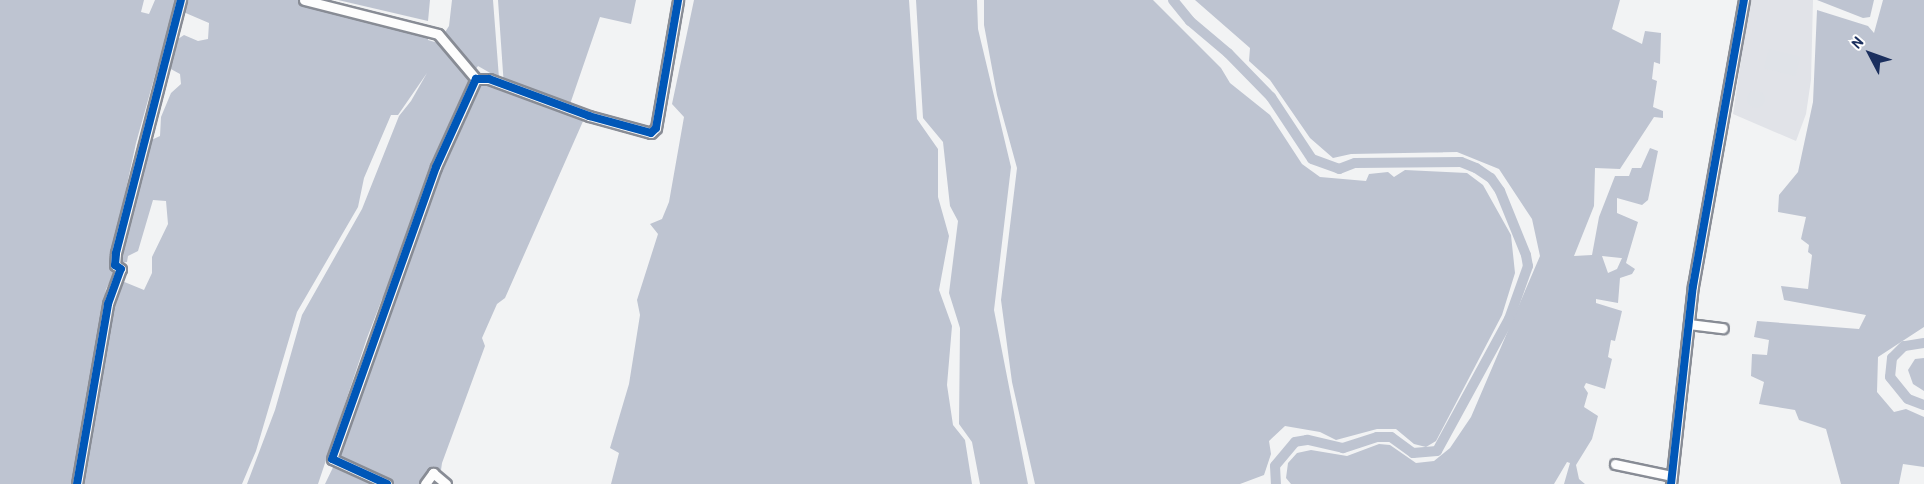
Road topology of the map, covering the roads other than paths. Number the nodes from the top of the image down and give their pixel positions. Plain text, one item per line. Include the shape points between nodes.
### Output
1 (181, 0) edge
2 (304, 0) edge
3 (678, 0) edge
4 (1744, 0) edge
5 (474, 76) junction
6 (1689, 324) junction
7 (1723, 328) dead end
8 (1615, 464) dead end
9 (1671, 480) edge
10 (77, 484) edge
11 (387, 484) edge
12 (425, 484) edge
13 (446, 484) edge

1 - 10 street via 116,253 116,266 121,269 108,304
2 - 5 street via 441,35
3 - 5 street via 656,128 651,133 588,116
4 - 6 street
5 - 11 street via 436,167 332,459
6 - 7 street
6 - 9 street
8 - 9 street
12 - 13 street via 433,473

